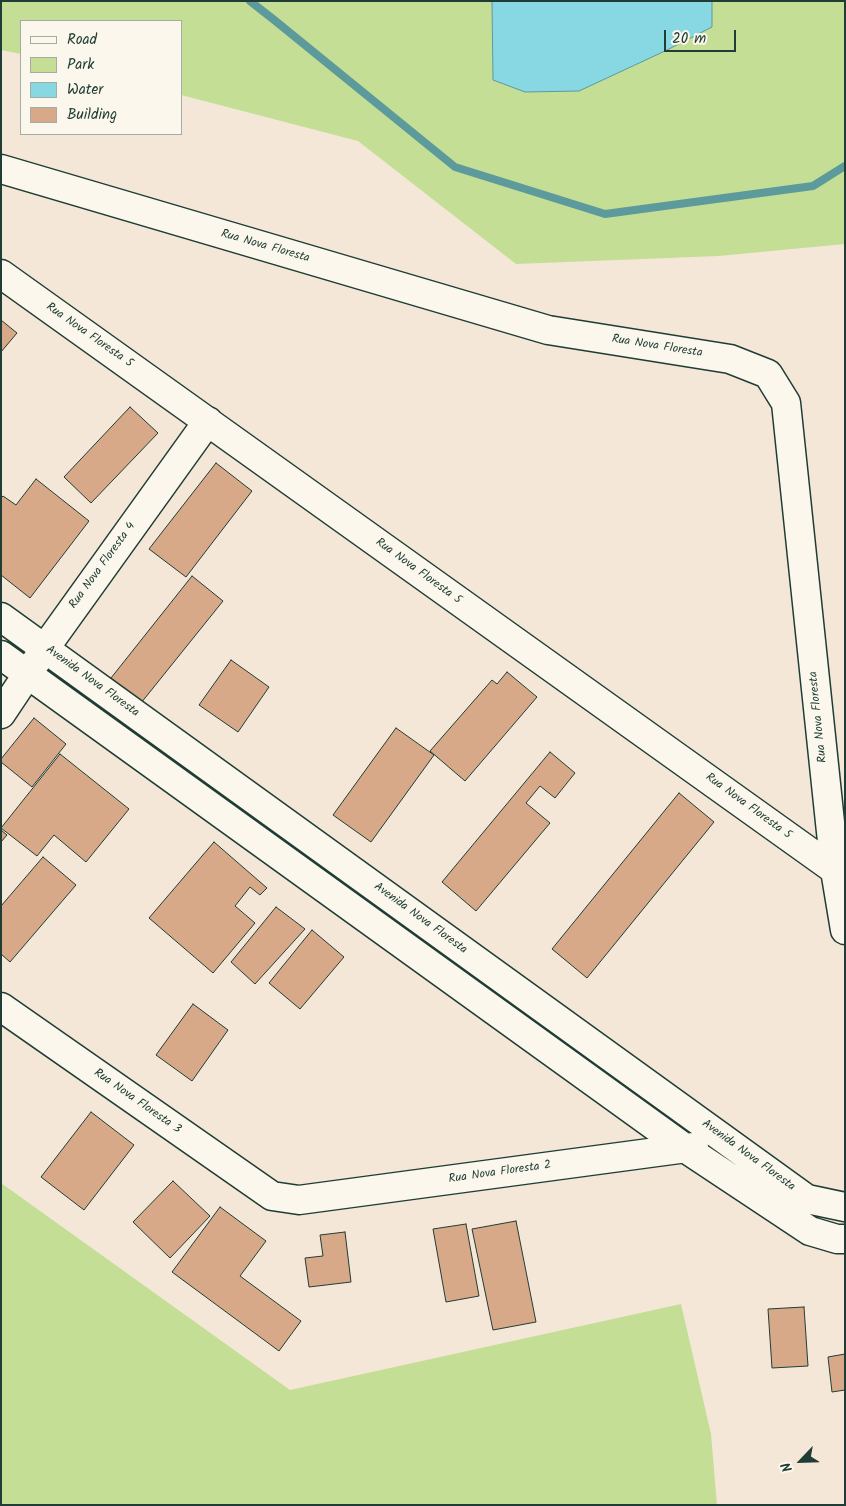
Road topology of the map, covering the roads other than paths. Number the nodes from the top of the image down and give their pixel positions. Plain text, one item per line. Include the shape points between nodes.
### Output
1 (1, 169) edge
2 (1, 274) edge
3 (208, 421) junction
4 (1, 617) edge
5 (45, 648) junction
6 (1, 655) edge
7 (27, 674) junction
8 (1, 714) edge
9 (835, 870) junction
10 (845, 930) edge
11 (1, 1007) edge
12 (728, 1142) junction
13 (685, 1148) junction
14 (272, 1196) joint
15 (845, 1207) edge
16 (845, 1239) edge

1 - 9 street, Rua Nova Floresta via 548,330 730,359 768,374 786,403
2 - 3 street, Rua Nova Floresta 5
3 - 5 street, Rua Nova Floresta 4
3 - 9 street, Rua Nova Floresta 5
4 - 5 street, Avenida Nova Floresta
5 - 7 street, Rua Nova Floresta 4
5 - 12 street, Avenida Nova Floresta
6 - 7 street, Avenida Nova Floresta
7 - 8 street, Rua Nova Floresta 4
7 - 13 street, Avenida Nova Floresta
9 - 10 street, Rua Nova Floresta
11 - 14 street, Rua Nova Floresta 3
12 - 13 street, Rua Nova Floresta 2
12 - 15 street, Avenida Nova Floresta via 807,1199
13 - 14 street, Rua Nova Floresta 2 via 298,1200
13 - 16 street, Avenida Nova Floresta via 810,1231

